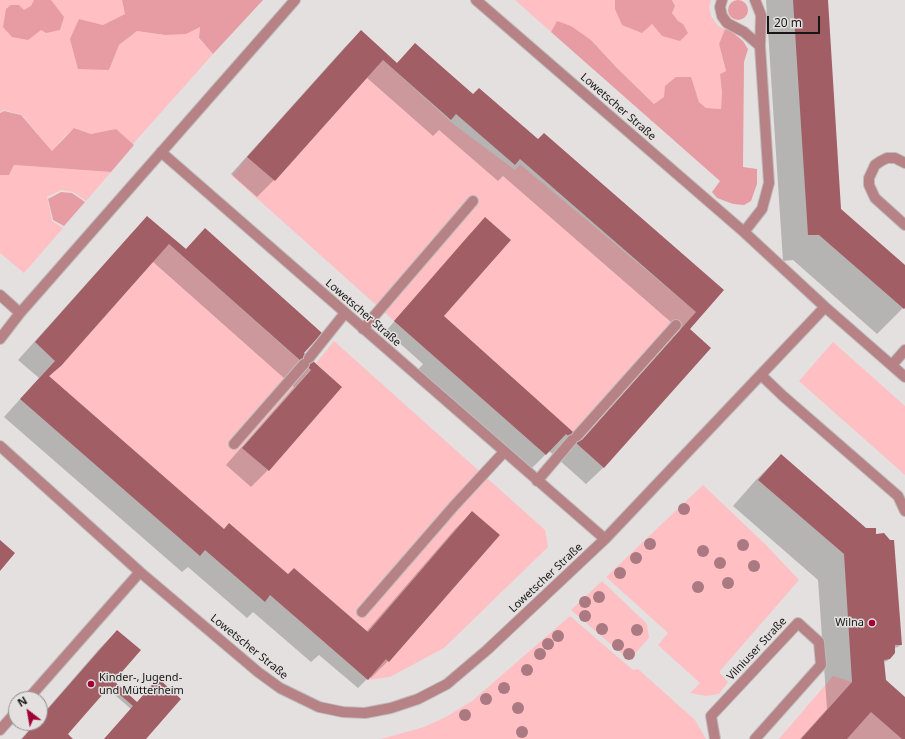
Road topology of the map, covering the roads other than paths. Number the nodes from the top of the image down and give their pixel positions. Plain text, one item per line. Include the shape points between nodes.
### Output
1 (295, 0) edge
2 (476, 0) edge
3 (722, 0) edge
4 (755, 0) edge
5 (760, 46) junction
6 (161, 152) junction
7 (905, 163) edge
8 (472, 200) dead end
9 (905, 225) edge
10 (744, 232) junction
11 (0, 294) edge
12 (825, 307) junction
13 (20, 313) junction
14 (345, 313) junction
15 (676, 325) dead end
16 (364, 329) junction
17 (0, 339) edge
18 (905, 350) edge
19 (892, 365) junction
20 (761, 375) junction
21 (905, 377) edge
22 (234, 444) dead end
23 (0, 446) edge
24 (504, 452) junction
25 (537, 481) junction
26 (905, 511) edge
27 (604, 539) junction
28 (140, 572) junction
29 (362, 612) dead end
30 (35, 691) edge
31 (8, 721) edge
32 (0, 730) edge
33 (715, 739) edge
34 (755, 739) edge

1 - 6 street
2 - 10 street, Lowetscher Straße
3 - 5 street via 720,7 727,23 744,32
4 - 5 street via 761,15
5 - 10 street via 768,183 762,209
6 - 13 street
6 - 14 street, Lowetscher Straße
7 - 9 street via 894,158 881,161 871,171 869,185 881,205
8 - 16 street
10 - 12 street, Lowetscher Straße
11 - 13 street
12 - 19 street, Lowetscher Straße
12 - 20 street, Lowetscher Straße
13 - 17 street
14 - 16 street, Lowetscher Straße
14 - 22 street
15 - 25 street
16 - 24 street, Lowetscher Straße
18 - 19 street
19 - 21 street, Lowetscher Straße
20 - 26 street via 898,496
20 - 27 street, Lowetscher Straße
23 - 28 street, Lowetscher Straße
24 - 25 street, Lowetscher Straße
24 - 29 street
25 - 27 street, Lowetscher Straße
27 - 28 street, Lowetscher Straße via 447,684 418,699 365,713 319,708 280,688
28 - 30 street
31 - 32 street
33 - 34 street, Vilniuser Straße via 711,716 798,623 819,642 821,665

